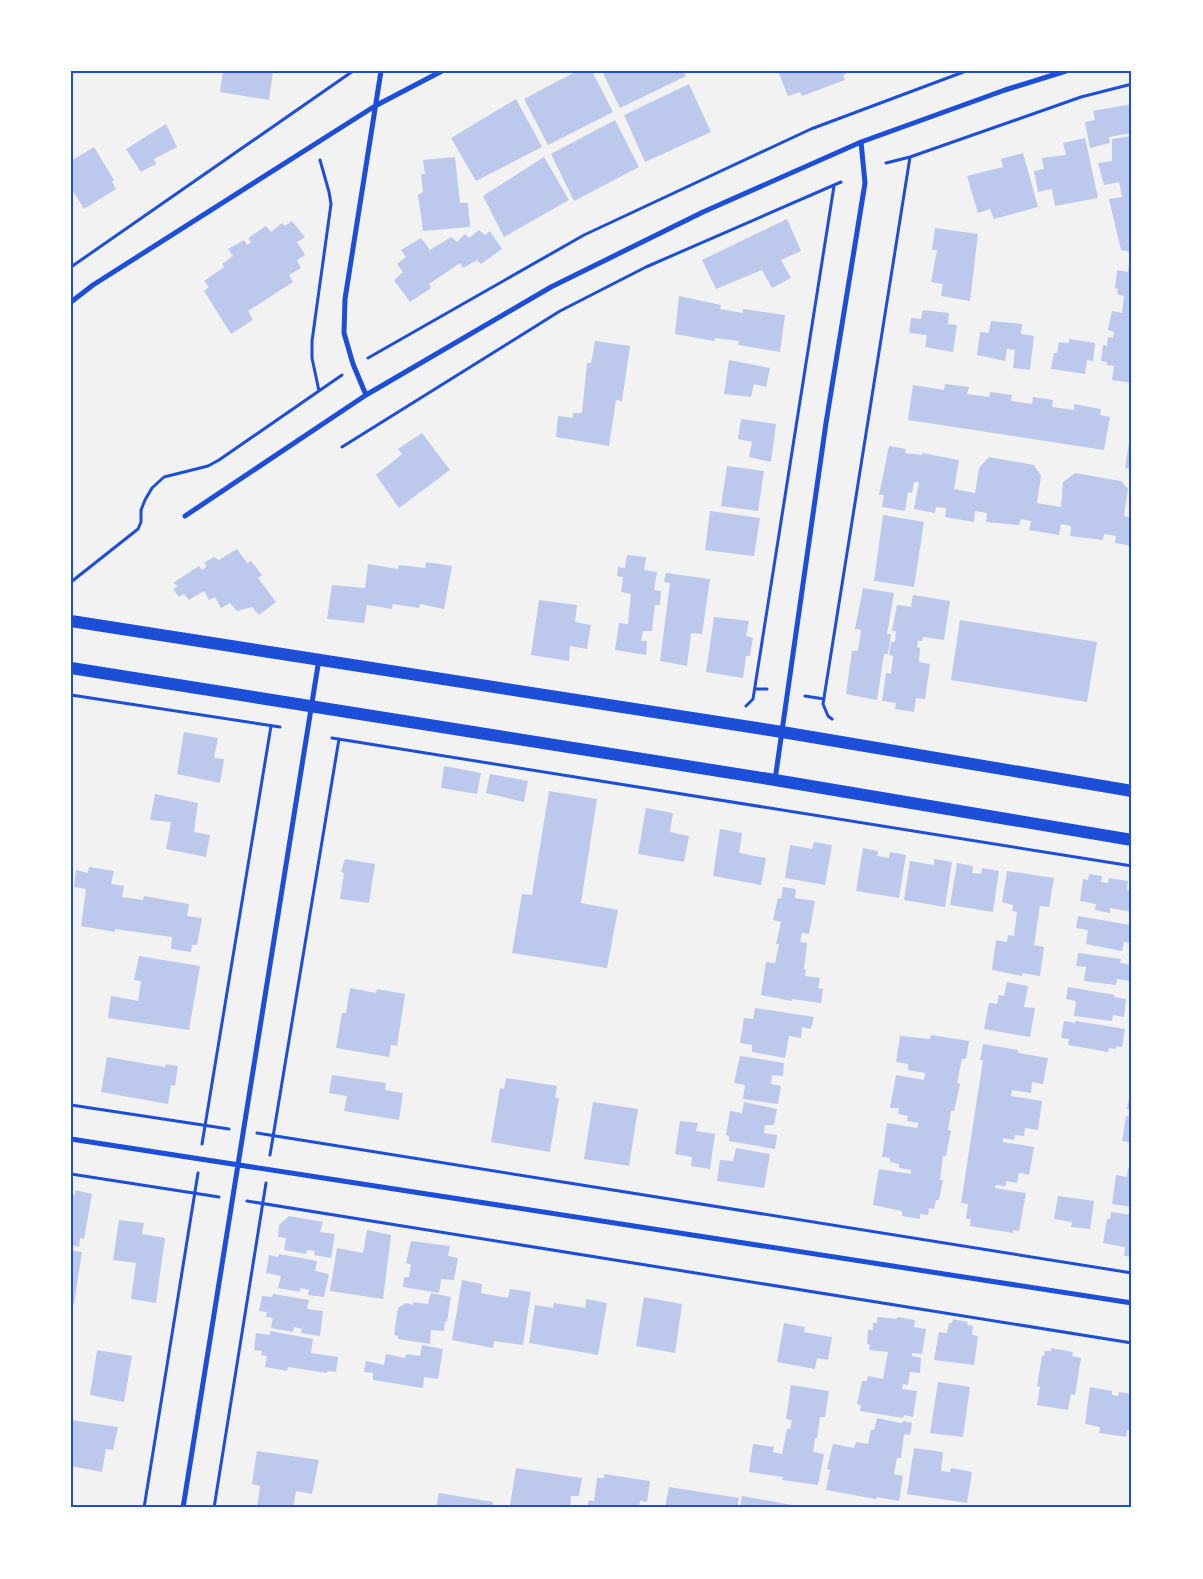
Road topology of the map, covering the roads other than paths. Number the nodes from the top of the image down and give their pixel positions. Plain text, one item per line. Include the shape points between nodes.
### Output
1 (381, 71) edge
2 (442, 71) edge
3 (1066, 71) edge
4 (375, 106) junction
5 (861, 142) junction
6 (71, 302) edge
7 (366, 395) junction
8 (185, 516) dead end
9 (71, 621) edge
10 (319, 660) junction
11 (71, 668) edge
12 (312, 706) junction
13 (782, 732) junction
14 (775, 780) junction
15 (1132, 791) edge
16 (1132, 840) edge
17 (71, 1139) edge
18 (238, 1165) junction
19 (1132, 1303) edge
20 (183, 1508) edge

1 - 4 street
2 - 4 street
3 - 5 street
4 - 6 street
4 - 7 street via 345,299 344,333
5 - 7 street via 703,212 551,287
5 - 13 street via 865,183 826,423
7 - 8 street
9 - 10 main road
10 - 12 street
10 - 13 main road
11 - 12 main road
12 - 14 main road
12 - 18 street
13 - 14 street
13 - 15 main road
14 - 16 main road
17 - 18 street
18 - 19 street
18 - 20 street

